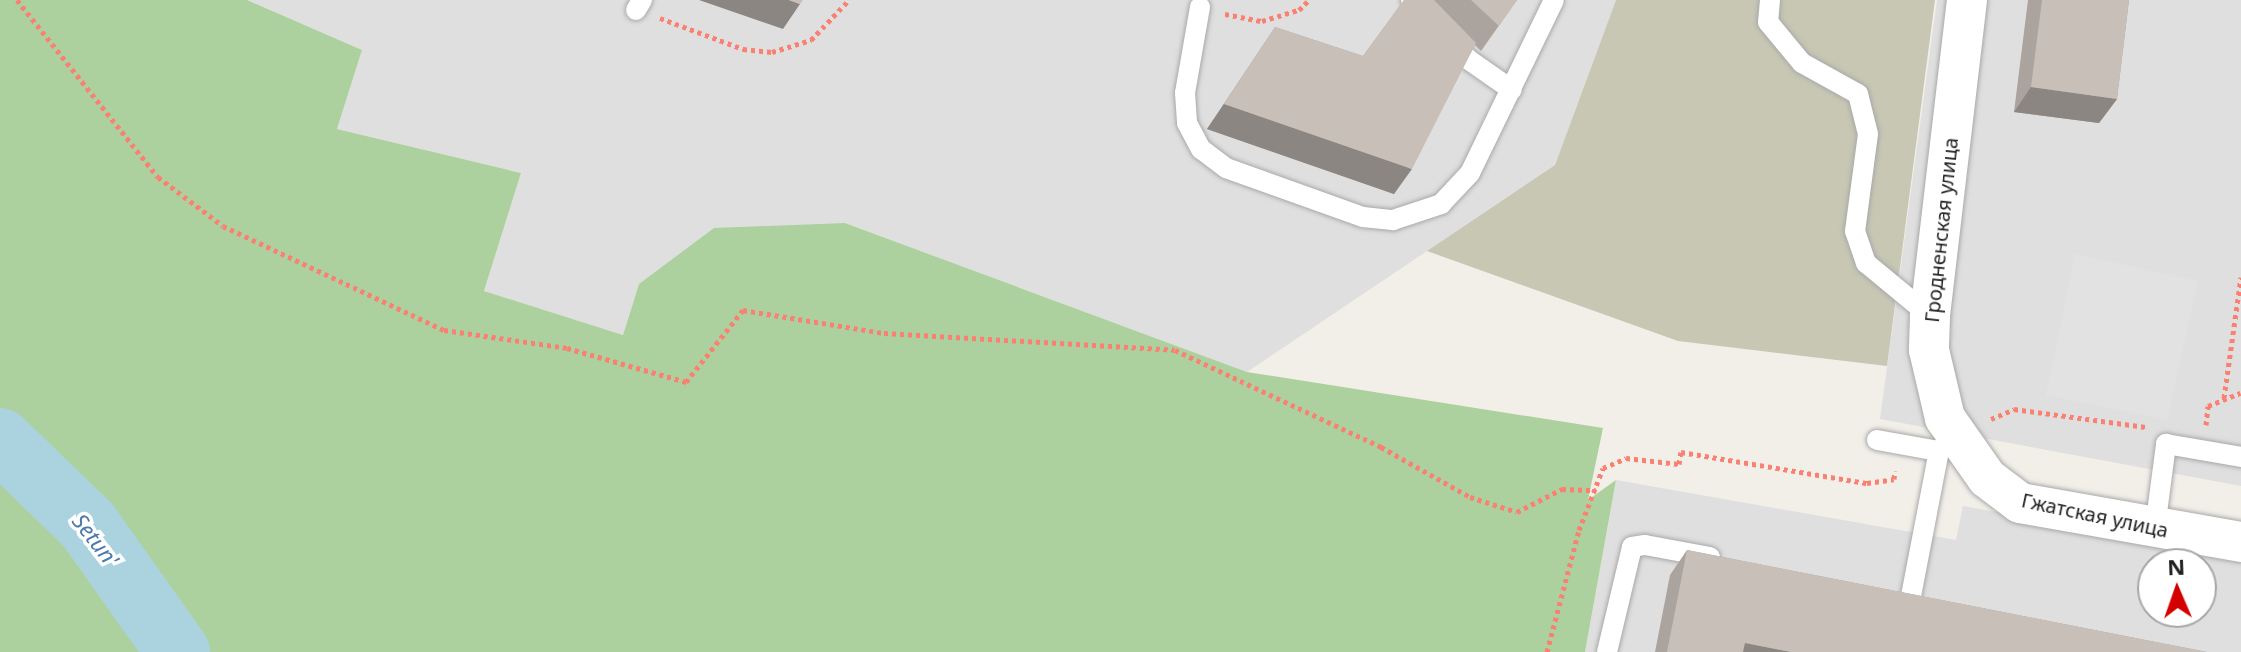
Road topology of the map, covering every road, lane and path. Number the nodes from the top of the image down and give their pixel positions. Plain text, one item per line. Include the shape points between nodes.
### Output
1 (17, 0) edge
2 (849, 0) edge
3 (1309, 0) edge
4 (1411, 0) edge
5 (1554, 0) edge
6 (1770, 0) edge
7 (1967, 0) edge
8 (639, 5) edge
9 (1200, 7) joint
10 (1512, 90) junction
11 (2241, 277) edge
12 (1930, 317) junction
13 (2241, 393) edge
14 (2224, 398) junction
15 (2161, 429) dead end
16 (1877, 440) dead end
17 (1953, 447) junction
18 (2204, 450) junction
19 (2241, 457) edge
20 (1867, 483) dead end
21 (1596, 490) junction
22 (2155, 528) junction
23 (2241, 542) edge
24 (1739, 563) edge
25 (1911, 596) edge
26 (1547, 652) edge
27 (1607, 652) edge

1 - 21 path via 158,177 223,226 444,330 567,348 686,382 743,310 884,333 1175,350 1482,501 1517,512 1562,489
2 - 8 path via 811,40 772,52 743,49
3 - 9 path via 1299,10 1262,21
4 - 10 lane via 1469,60
5 - 10 lane
6 - 12 lane via 1768,22 1802,63 1858,94 1868,134 1855,231 1866,263
7 - 12 street, Гродненская улица
9 - 10 lane via 1185,93 1187,123 1201,149 1226,168 1363,217 1393,220 1441,204 1470,173
11 - 14 path
12 - 17 street, Гродненская улица via 1934,387
13 - 14 path
14 - 18 path via 2208,406
15 - 17 path via 2014,409
16 - 17 lane
17 - 22 street, Гжатская улица via 2020,503
17 - 25 lane
18 - 19 lane
18 - 22 lane via 2166,444
20 - 21 path via 1681,452 1679,464 1626,458 1603,468
21 - 26 path via 1579,530
22 - 23 street, Гжатская улица
24 - 27 lane via 1632,547

